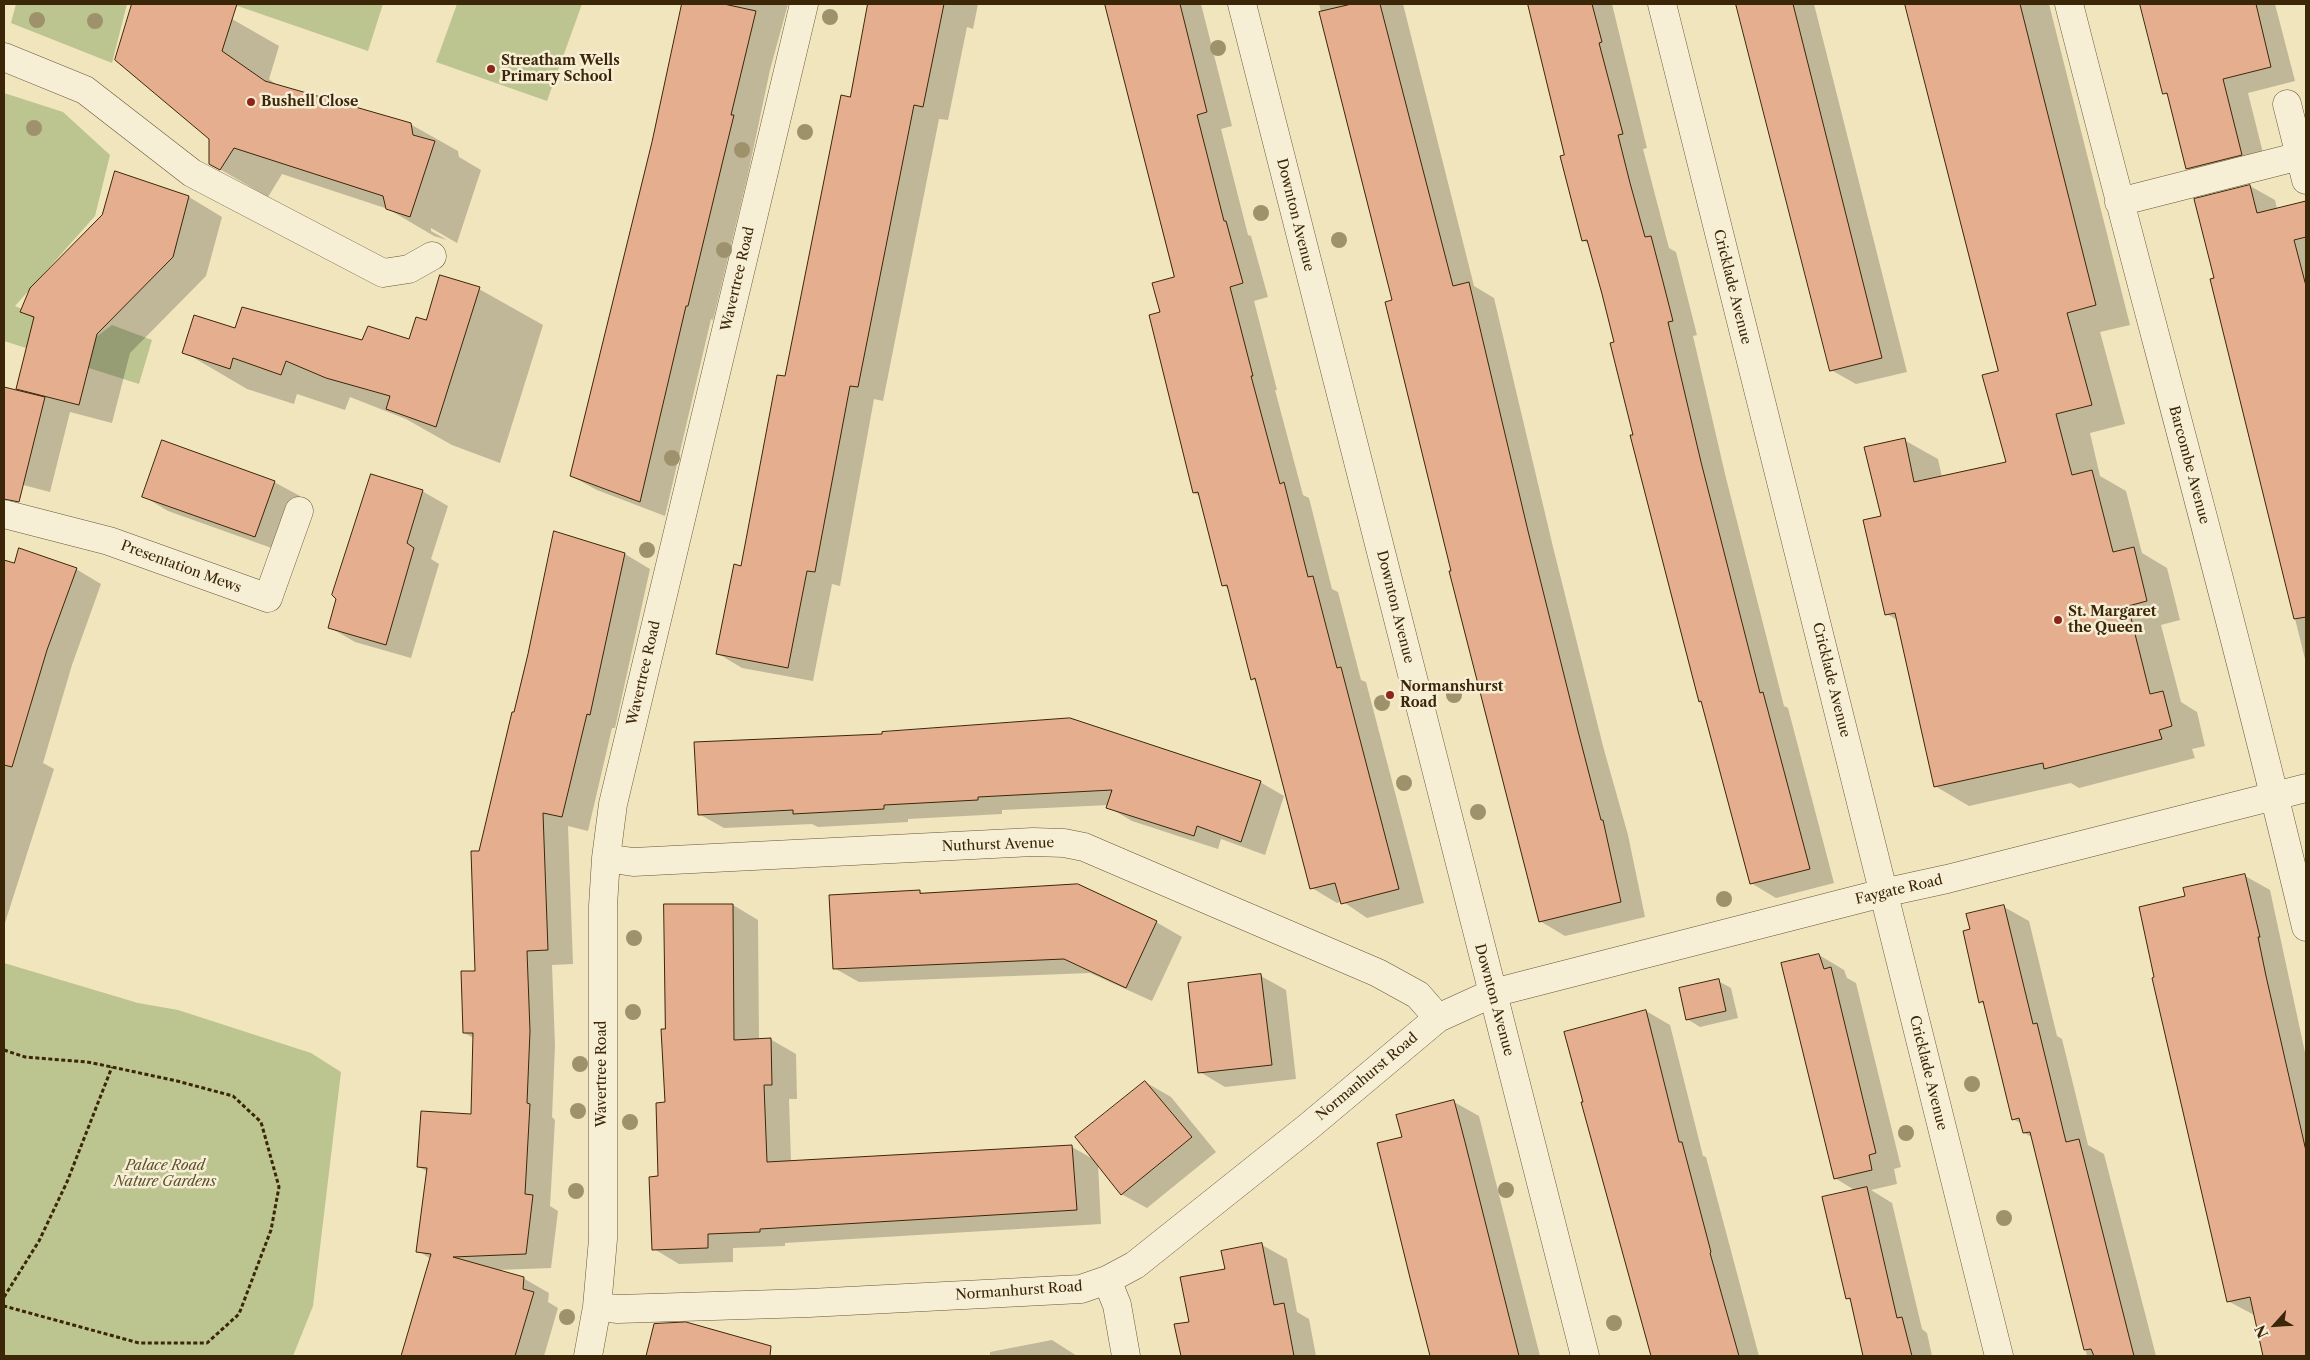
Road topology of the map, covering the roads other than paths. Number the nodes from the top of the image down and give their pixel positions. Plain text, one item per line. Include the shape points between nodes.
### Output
1 (804, 4) edge
2 (1242, 4) edge
3 (1662, 4) edge
4 (2069, 4) edge
5 (4, 57) edge
6 (2287, 104) dead end
7 (2303, 168) edge
8 (2119, 202) junction
9 (432, 256) dead end
10 (299, 512) dead end
11 (4, 514) edge
12 (2306, 788) edge
13 (2275, 796) junction
14 (606, 858) junction
15 (1883, 893) junction
16 (2306, 927) edge
17 (1493, 993) junction
18 (1438, 1018) junction
19 (1107, 1280) junction
20 (597, 1307) junction
21 (588, 1356) edge
22 (1126, 1356) edge
23 (1585, 1356) edge
24 (1999, 1356) edge

1 - 14 street, Wavertree Road via 613,804
2 - 17 street, Downton Avenue
3 - 15 street, Cricklade Avenue
4 - 8 street, Barcombe Avenue
5 - 9 street via 85,90 192,174 383,273 409,269
6 - 7 street
7 - 8 street
8 - 13 street, Barcombe Avenue
10 - 11 street, Presentation Mews via 268,598 108,541
12 - 13 street, Faygate Road
13 - 15 street, Faygate Road
13 - 16 street, Barcombe Avenue
14 - 18 street, Nuthurst Avenue via 633,862 1064,843 1084,847 1378,973 1418,995
14 - 20 street, Wavertree Road via 602,916 603,1239
15 - 17 street, Faygate Road
15 - 24 street, Cricklade Avenue
17 - 18 street, Normanhurst Road
17 - 23 street, Downton Avenue
18 - 19 street, Normanhurst Road via 1135,1265
19 - 20 street, Normanhurst Road via 1081,1289 1051,1291 800,1303
19 - 22 street via 1117,1305
20 - 21 street, Wavertree Road

